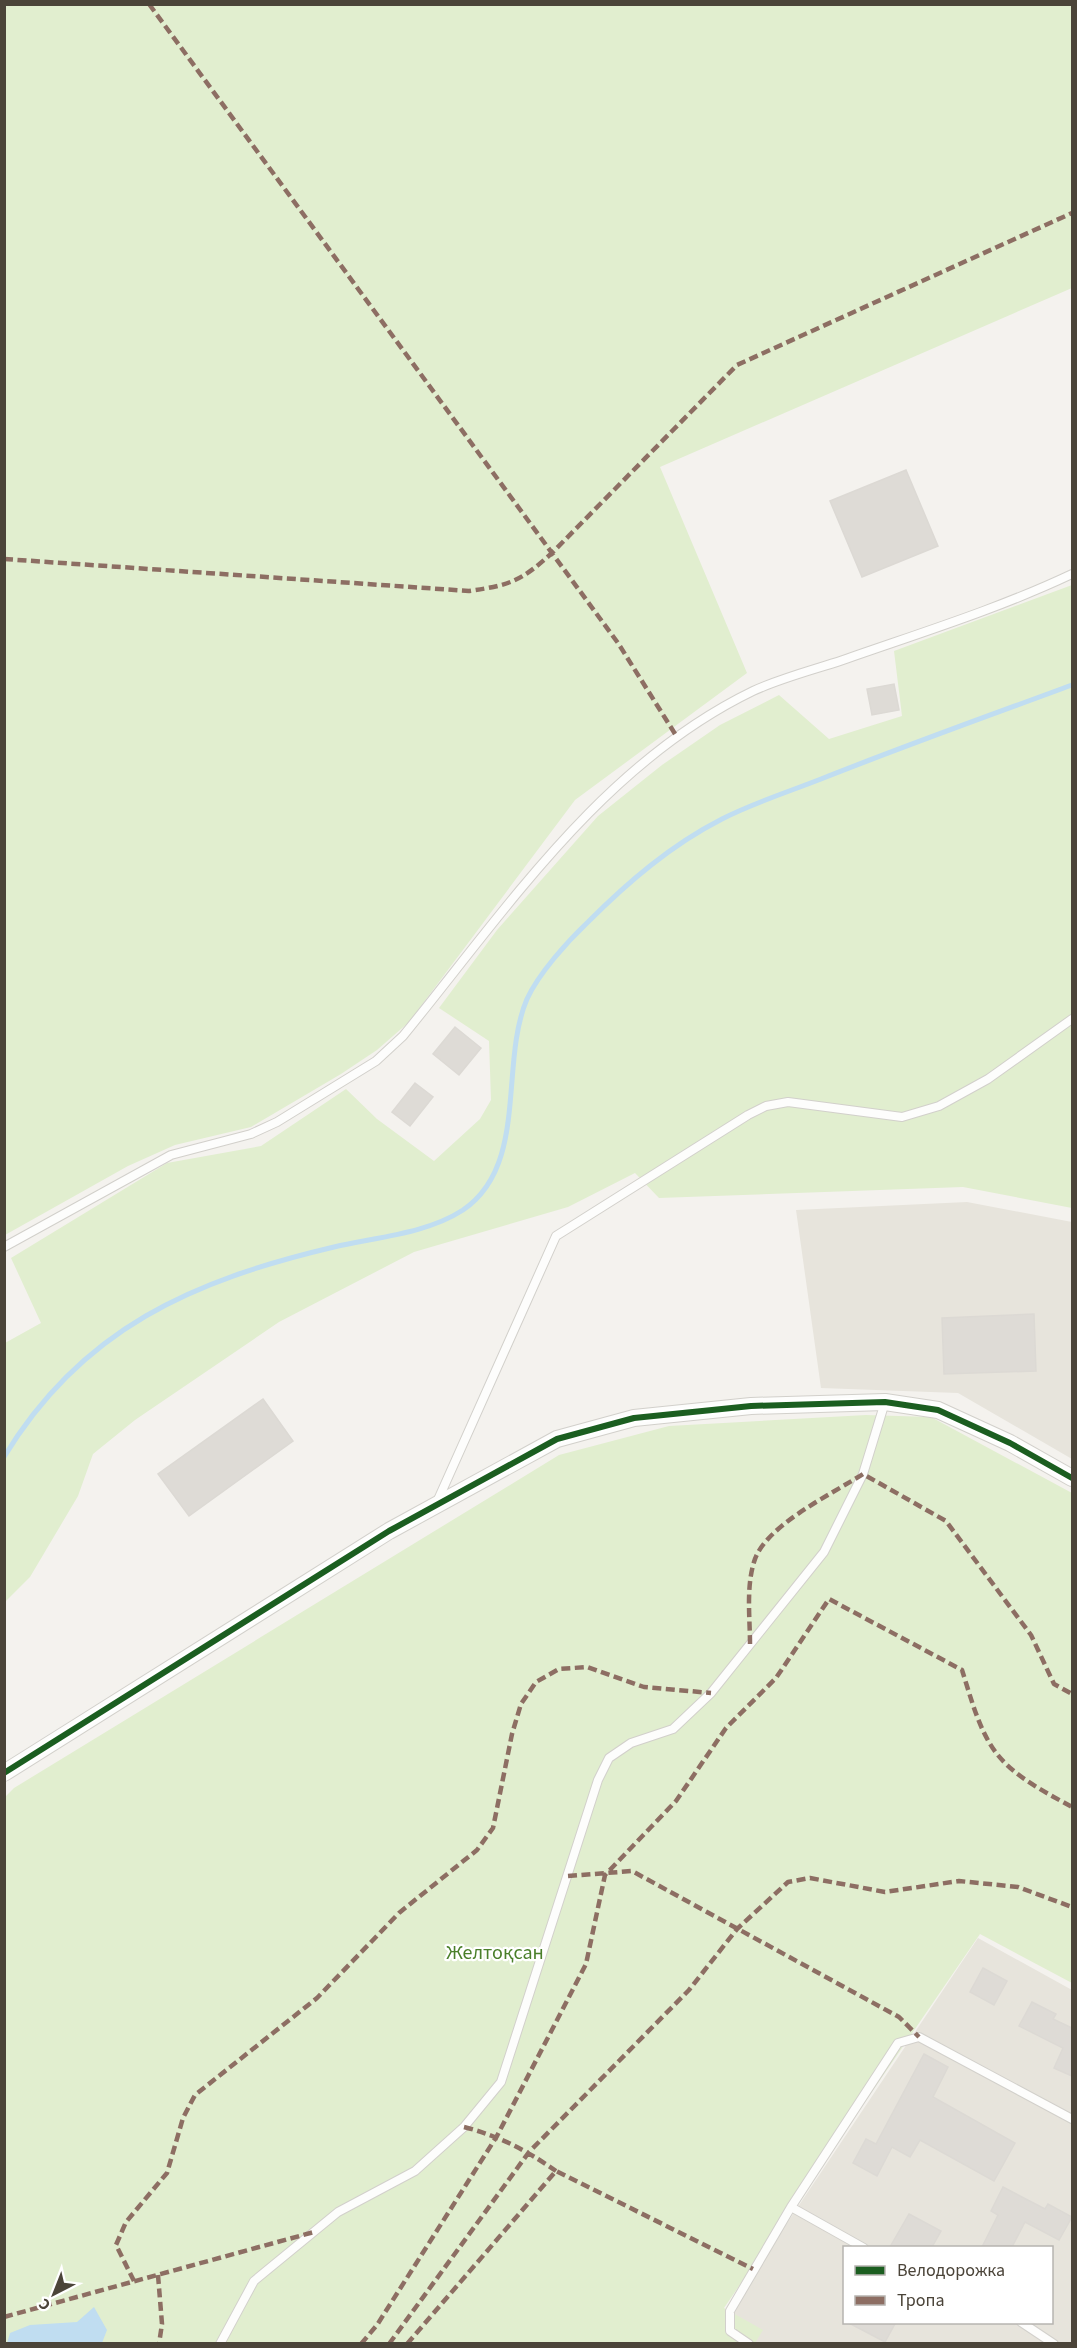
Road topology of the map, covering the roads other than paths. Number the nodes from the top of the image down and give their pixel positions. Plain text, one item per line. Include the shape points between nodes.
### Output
1 (1072, 574) edge
2 (1072, 1019) edge
3 (4, 1247) edge
4 (885, 1402) junction
5 (1072, 1478) edge
6 (436, 1505) junction
7 (4, 1773) edge
8 (1072, 2119) edge
9 (791, 2207) junction
10 (862, 2246) edge
11 (1024, 2324) edge
12 (220, 2343) edge
13 (749, 2343) edge
14 (1054, 2343) edge

1 - 3 lane via 1019,599 753,691 677,737 608,791 571,829 403,1036 376,1061 277,1122 242,1137 171,1155
2 - 6 lane via 988,1079 939,1106 902,1117 788,1102 766,1106 556,1236
4 - 5 street via 938,1410 1010,1443
4 - 6 street via 752,1406 634,1418 557,1439
4 - 12 lane via 863,1474 824,1552 711,1693 673,1729 631,1743 609,1758 598,1780 501,2082 464,2127 415,2171 338,2211 254,2281
6 - 7 street
8 - 9 lane via 919,2037 898,2043
9 - 10 lane
9 - 13 lane via 730,2311 730,2331
11 - 14 lane

